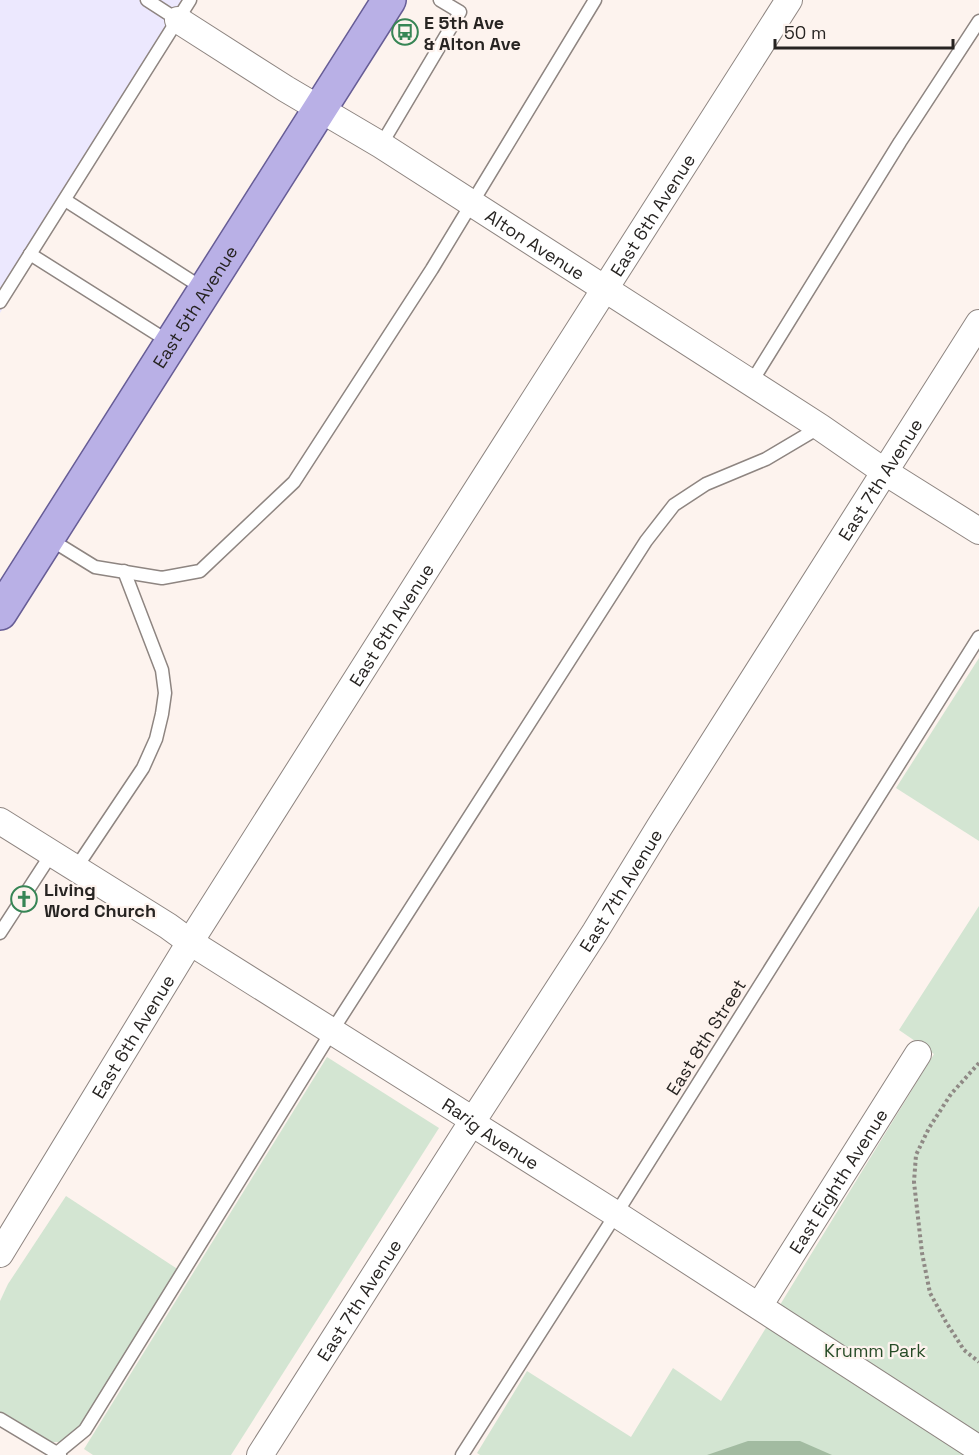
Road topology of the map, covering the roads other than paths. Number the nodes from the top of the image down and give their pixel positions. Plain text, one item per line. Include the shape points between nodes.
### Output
1 (147, 0) edge
2 (389, 0) edge
3 (440, 0) edge
4 (595, 0) edge
5 (789, 0) edge
6 (184, 10) edge
7 (979, 21) edge
8 (320, 108) junction
9 (381, 145) junction
10 (65, 200) junction
11 (471, 203) junction
12 (30, 255) junction
13 (206, 289) junction
14 (606, 289) junction
15 (0, 302) edge
16 (979, 323) edge
17 (171, 343) junction
18 (752, 383) junction
19 (820, 427) junction
20 (885, 472) junction
21 (979, 531) edge
22 (48, 538) junction
23 (124, 572) junction
24 (0, 613) edge
25 (979, 637) edge
26 (0, 821) edge
27 (52, 853) junction
28 (76, 868) junction
29 (0, 933) edge
30 (190, 942) junction
31 (332, 1031) junction
32 (918, 1054) dead end
33 (472, 1122) junction
34 (616, 1214) junction
35 (0, 1254) edge
36 (759, 1306) junction
37 (0, 1419) edge
38 (979, 1449) edge
39 (59, 1454) edge
40 (260, 1455) edge
41 (462, 1455) edge

1 - 6 lane, Alton Avenue
2 - 8 main road, East 5th Avenue
3 - 9 lane via 460,12
4 - 11 lane
5 - 14 street, East 6th Avenue
6 - 8 street, Alton Avenue via 286,89
6 - 10 lane
7 - 18 lane
8 - 9 street, Alton Avenue
8 - 13 main road, East 5th Avenue
9 - 11 street, Alton Avenue
10 - 12 lane
10 - 13 lane
11 - 14 street, Alton Avenue
11 - 23 lane via 294,482 200,571 162,578
12 - 15 lane
12 - 17 lane
13 - 17 main road, East 5th Avenue
14 - 18 street, Alton Avenue
14 - 30 street, East 6th Avenue
16 - 20 street, East 7th Avenue
17 - 22 main road, East 5th Avenue
18 - 19 street, Alton Avenue
19 - 20 street, Alton Avenue
19 - 31 lane via 766,459 706,484 674,505 646,542
20 - 21 street, Alton Avenue
20 - 33 street, East 7th Avenue
22 - 23 lane via 95,567
22 - 24 main road, East 5th Avenue
23 - 28 lane via 162,670 162,714 143,768
25 - 34 lane, East 8th Street
26 - 27 street, Rarig Avenue
27 - 28 street, Rarig Avenue
27 - 29 lane
28 - 30 street, Rarig Avenue
30 - 31 street, Rarig Avenue
30 - 35 street, East 6th Avenue
31 - 33 street, Rarig Avenue
31 - 39 lane via 85,1430
32 - 36 street, East Eighth Avenue
33 - 34 street, Rarig Avenue
33 - 40 street, East 7th Avenue
34 - 36 street, Rarig Avenue
34 - 41 lane, East 8th Street
36 - 38 street, Rarig Avenue
37 - 39 lane

